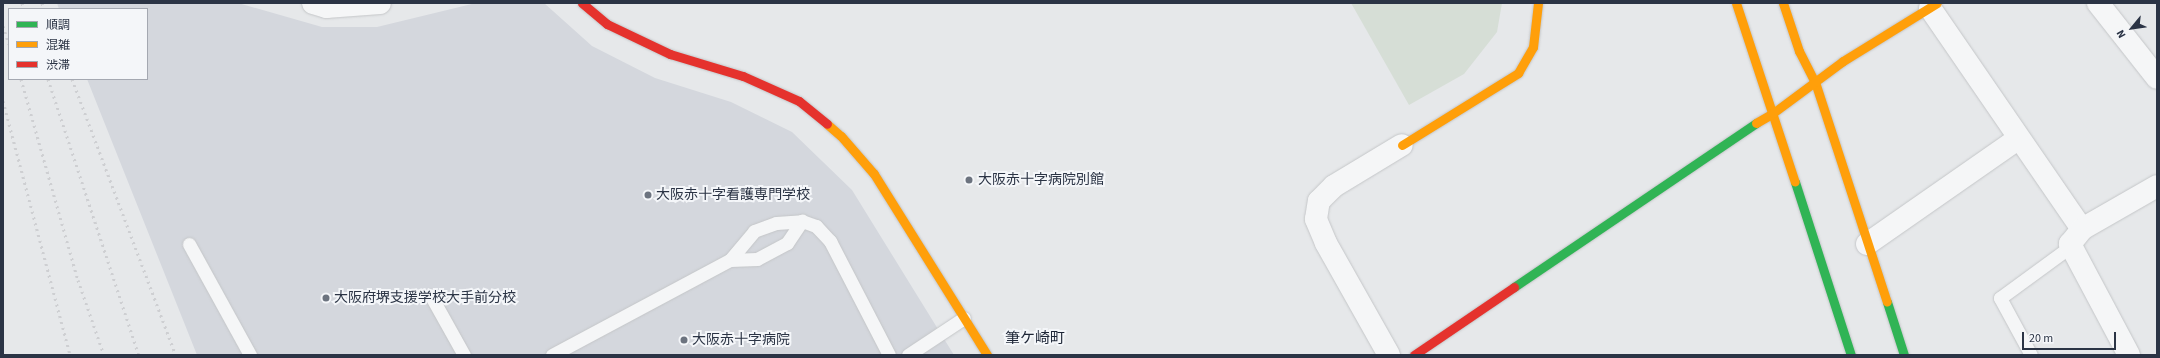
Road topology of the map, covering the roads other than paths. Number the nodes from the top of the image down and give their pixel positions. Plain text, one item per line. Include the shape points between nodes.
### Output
1 (313, 3) edge
2 (380, 3) edge
3 (582, 3) edge
4 (1538, 3) edge
5 (1736, 3) edge
6 (1784, 3) edge
7 (2098, 3) edge
8 (1934, 5) edge
9 (2157, 78) edge
10 (1814, 82) junction
11 (1773, 113) junction
12 (2019, 138) junction
13 (1402, 145) joint
14 (2157, 186) edge
15 (802, 221) junction
16 (2076, 236) junction
17 (189, 244) dead end
18 (1867, 244) junction
19 (730, 260) junction
20 (431, 296) dead end
21 (964, 318) junction
22 (250, 355) edge
23 (464, 355) edge
24 (552, 355) edge
25 (889, 355) edge
26 (908, 355) edge
27 (987, 355) edge
28 (1389, 355) edge
29 (1414, 355) edge
30 (1851, 355) edge
31 (1904, 355) edge
32 (2031, 355) edge
33 (2129, 355) edge

1 - 2 street via 326,7
3 - 21 street via 607,24 670,54 743,76 799,101 841,136 874,174
4 - 13 street via 1533,48 1518,73
5 - 11 street
6 - 10 street via 1799,51
7 - 9 street
8 - 10 street
8 - 12 street
10 - 11 street
10 - 18 street
11 - 29 street via 1741,131
11 - 30 street
12 - 16 street
12 - 18 street
13 - 28 street via 1334,186 1319,201 1316,219 1326,243
14 - 16 street
15 - 19 lane via 776,223 754,231
15 - 19 lane via 787,243 757,259
15 - 25 lane via 816,226 830,241
16 - 32 lane via 2067,249 2000,298
16 - 33 street
17 - 22 lane
18 - 31 street
19 - 24 lane
20 - 23 lane
21 - 26 lane
21 - 27 street

